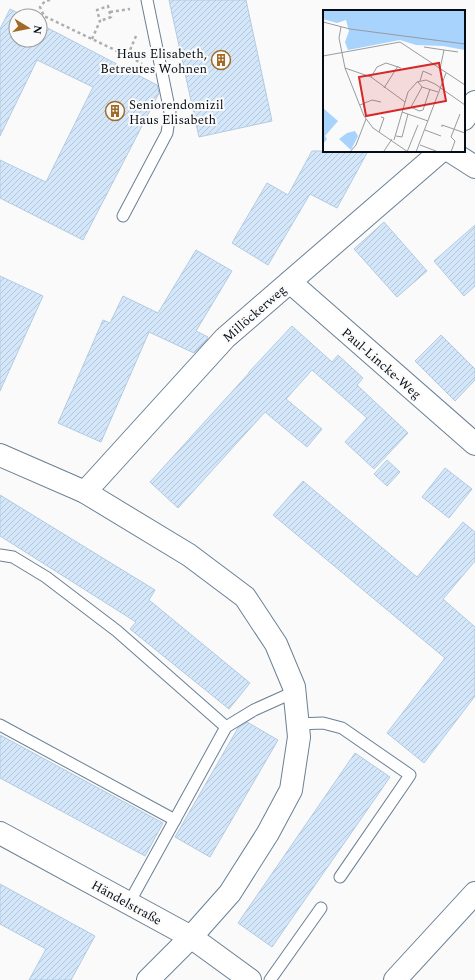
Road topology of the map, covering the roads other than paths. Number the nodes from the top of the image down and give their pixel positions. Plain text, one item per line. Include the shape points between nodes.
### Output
1 (147, 0) edge
2 (475, 102) edge
3 (465, 117) edge
4 (440, 152) edge
5 (452, 152) edge
6 (475, 167) edge
7 (123, 216) dead end
8 (290, 282) junction
9 (475, 444) edge
10 (0, 455) edge
11 (85, 492) junction
12 (0, 555) edge
13 (294, 692) junction
14 (297, 724) junction
15 (0, 725) edge
16 (226, 728) junction
17 (175, 820) junction
18 (0, 833) edge
19 (340, 877) dead end
20 (475, 893) edge
21 (129, 903) junction
22 (321, 908) dead end
23 (191, 937) junction
24 (148, 980) edge
25 (250, 980) edge
26 (270, 980) edge
27 (395, 980) edge

1 - 7 lane via 170,112 167,133
2 - 3 street
4 - 8 street, Millöckerweg
5 - 6 street
8 - 9 street, Paul-Lincke-Weg
8 - 11 street, Millöckerweg via 225,338
10 - 11 street
11 - 13 street via 189,555 245,597 276,644
12 - 16 lane via 13,557 46,577 117,631
13 - 14 street
13 - 16 lane via 254,710
14 - 19 lane via 323,723 342,728 410,775
14 - 23 street via 299,737 291,790 268,833 230,893
15 - 17 lane
16 - 17 lane
17 - 21 lane
18 - 21 street, Händelstraße
20 - 27 street
21 - 23 street, Händelstraße
22 - 26 lane
23 - 24 street
23 - 25 street, Händelstraße

